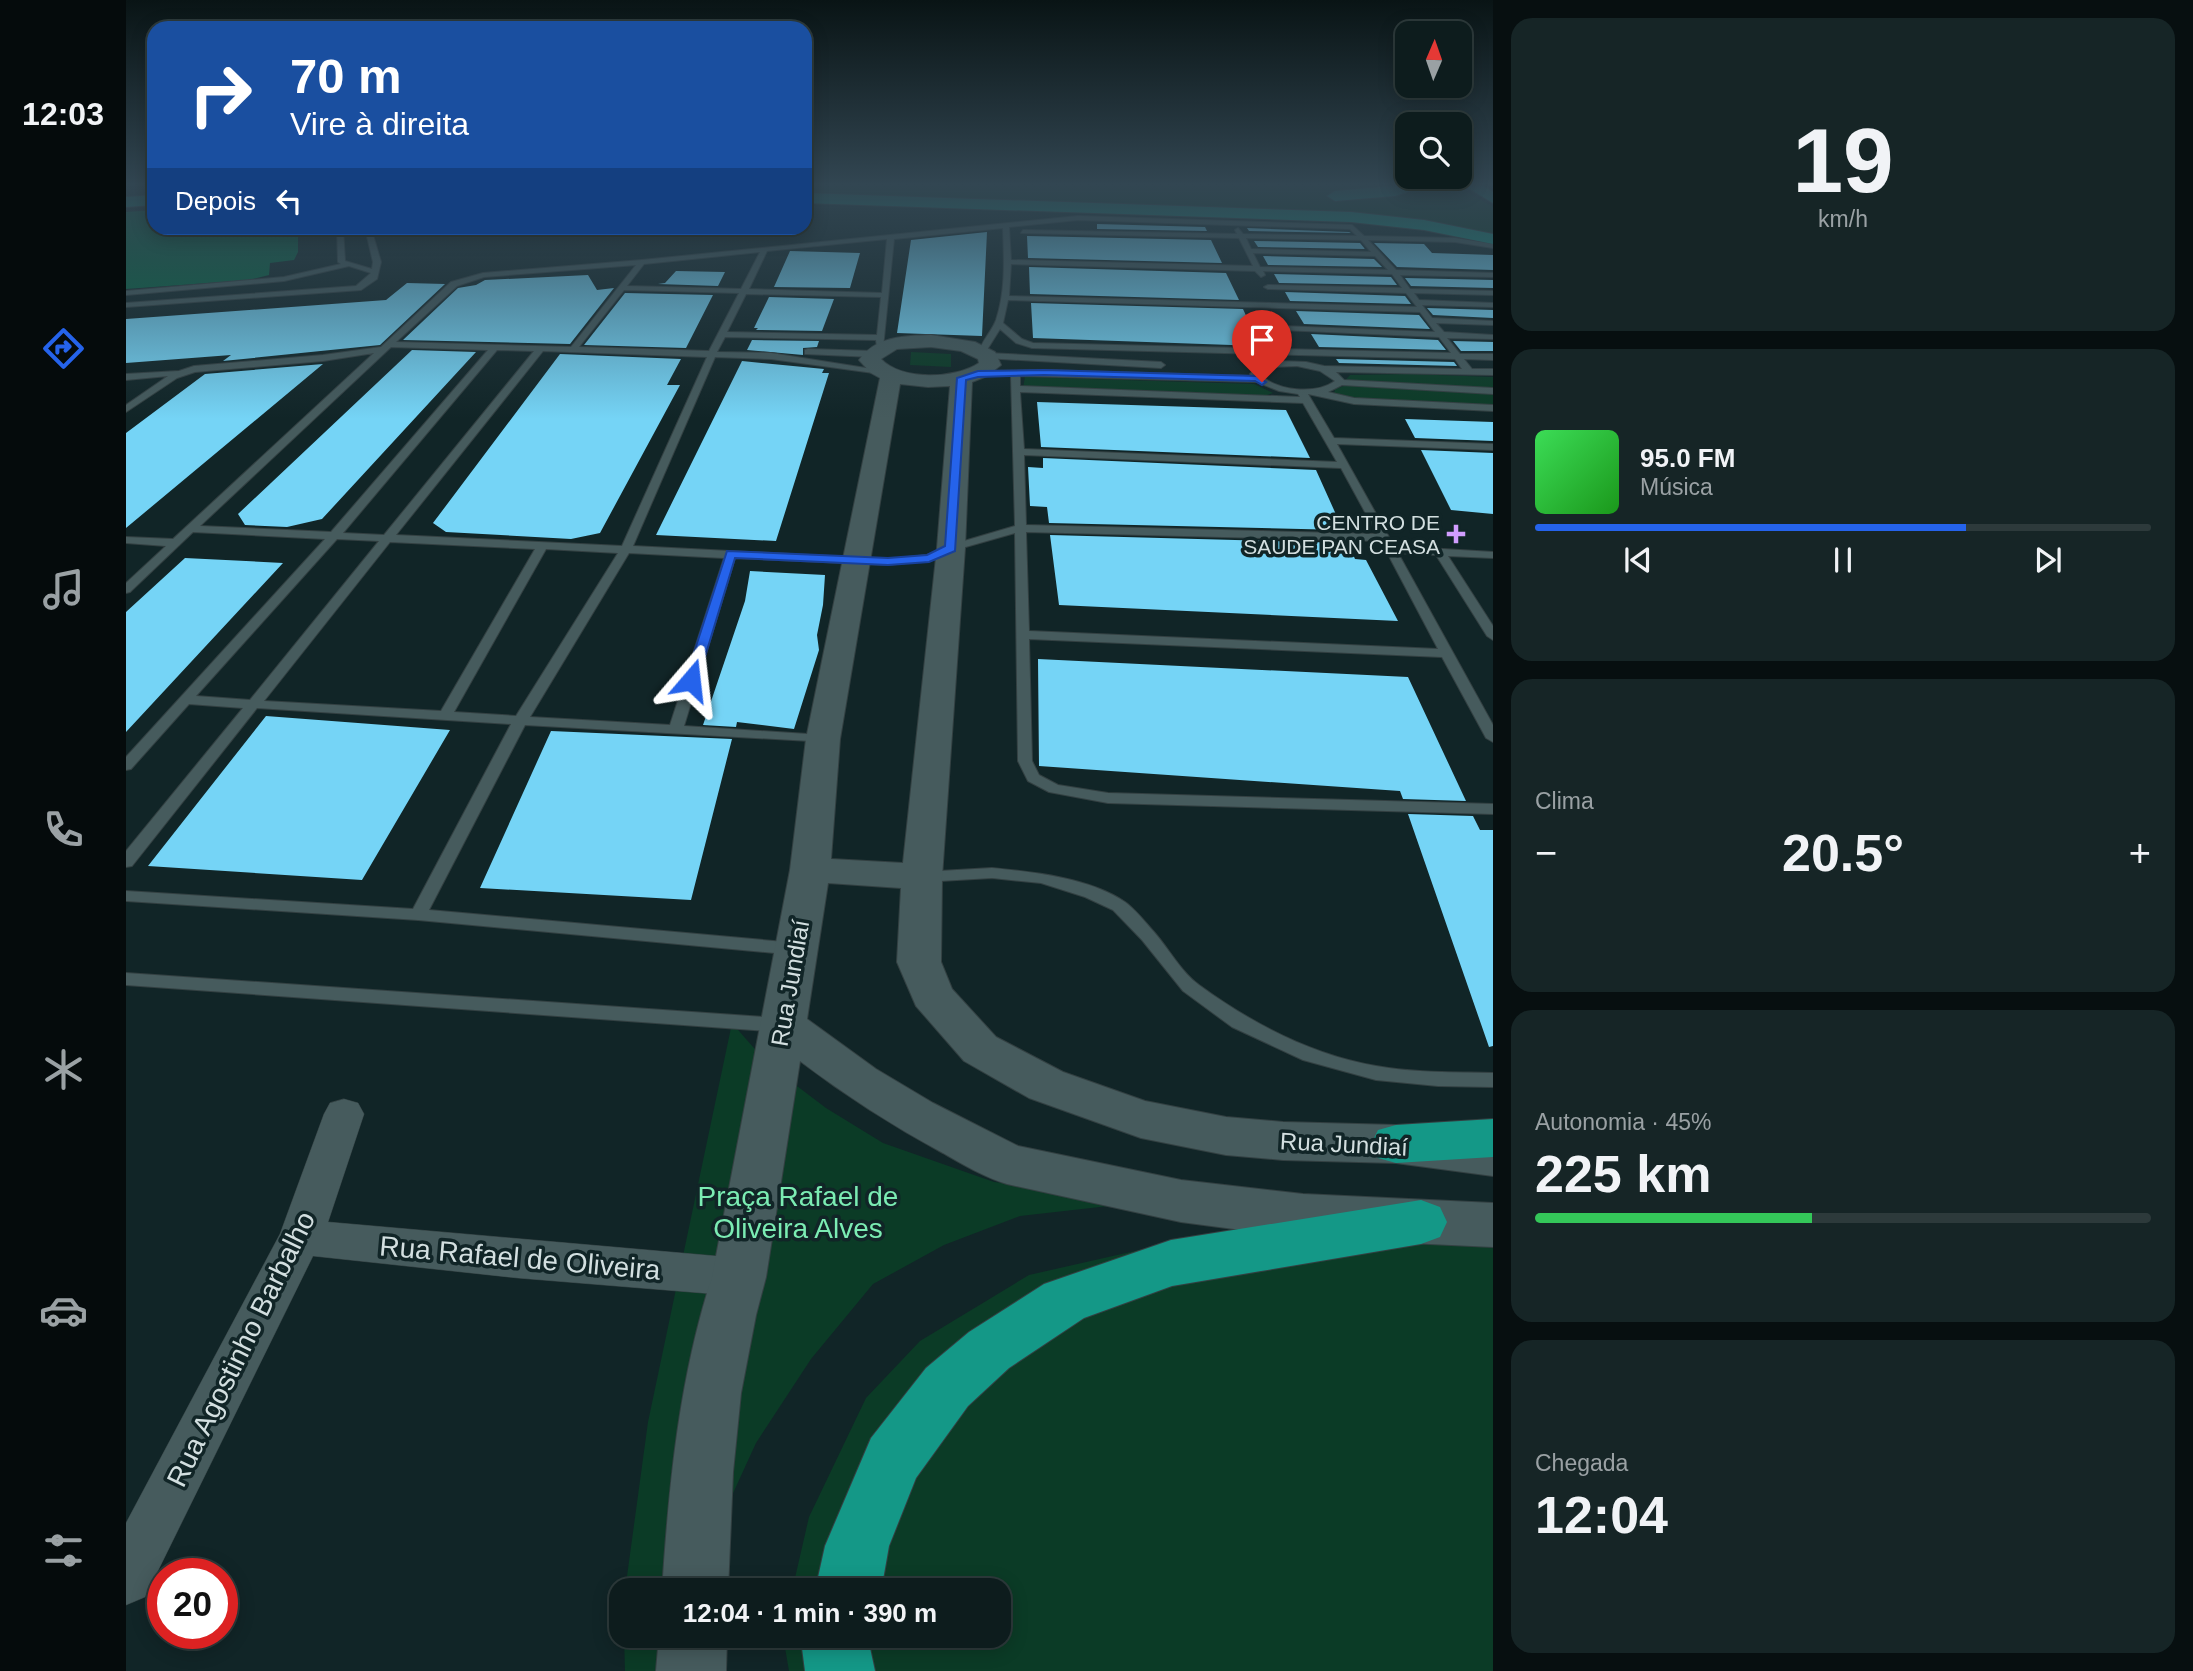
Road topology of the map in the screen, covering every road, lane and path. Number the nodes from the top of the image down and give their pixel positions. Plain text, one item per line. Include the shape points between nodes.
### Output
1 (1007, 262) edge
2 (377, 263) edge
3 (631, 263) edge
4 (641, 263) edge
5 (758, 263) edge
6 (888, 263) edge
7 (1042, 263) edge
8 (1255, 263) edge
9 (1385, 263) joint
10 (346, 265) joint
11 (1493, 266) edge
12 (1258, 269) junction
13 (375, 272) junction
14 (1394, 272) junction
15 (1493, 275) edge
16 (1268, 287) junction
17 (623, 288) junction
18 (1407, 290) junction
19 (745, 292) junction
20 (126, 293) edge
21 (1493, 293) edge
22 (885, 295) junction
23 (1004, 298) junction
24 (1416, 302) junction
25 (126, 305) edge
26 (1493, 305) edge
27 (1279, 308) junction
28 (1422, 310) junction
29 (1429, 320) junction
30 (1493, 323) edge
31 (999, 324) junction
32 (1282, 328) junction
33 (722, 334) junction
34 (1440, 334) junction
35 (1493, 337) edge
36 (386, 347) junction
37 (494, 348) junction
38 (540, 349) junction
39 (573, 350) junction
40 (1287, 352) junction
41 (712, 354) junction
42 (746, 355) junction
43 (1454, 355) junction
44 (881, 357) junction
45 (1493, 357) edge
46 (1288, 363) junction
47 (977, 365) junction
48 (1177, 366) dead end
49 (1245, 368) dead end
50 (1323, 369) junction
51 (182, 372) junction
52 (1469, 372) junction
53 (1493, 372) edge
54 (1015, 373) junction
55 (1258, 374) junction
56 (126, 377) edge
57 (1340, 382) junction
58 (1015, 389) junction
59 (1493, 391) edge
60 (1307, 394) junction
61 (1493, 408) edge
62 (126, 410) edge
63 (1330, 441) junction
64 (1493, 447) edge
65 (1019, 452) junction
66 (1344, 465) junction
67 (1020, 528) junction
68 (191, 529) junction
69 (335, 535) junction
70 (388, 537) junction
71 (126, 540) edge
72 (176, 543) junction
73 (543, 544) junction
74 (1387, 544) junction
75 (627, 548) junction
76 (951, 548) junction
77 (1440, 552) junction
78 (731, 554) junction
79 (1493, 555) edge
80 (856, 560) junction
81 (126, 589) edge
82 (1024, 635) junction
83 (1493, 636) edge
84 (1446, 653) junction
85 (188, 700) junction
86 (254, 704) junction
87 (444, 716) junction
88 (520, 721) junction
89 (676, 730) junction
90 (1493, 738) edge
91 (822, 739) junction
92 (126, 766) edge
93 (1493, 809) edge
94 (126, 862) edge
95 (810, 870) junction
96 (922, 877) junction
97 (126, 896) edge
98 (418, 915) junction
99 (796, 949) junction
100 (126, 979) edge
101 (783, 1025) junction
102 (1493, 1080) edge
103 (344, 1114) dead end
104 (1493, 1138) edge
105 (1396, 1144) junction
106 (1493, 1156) edge
107 (1420, 1222) junction
108 (1493, 1224) edge
109 (301, 1237) junction
110 (739, 1277) junction
111 (126, 1578) edge
112 (696, 1578) edge
113 (851, 1578) edge
114 (692, 1648) edge
115 (836, 1648) edge
116 (691, 1671) edge
117 (840, 1671) edge

1 - 23 lane
2 - 13 lane
3 - 36 lane via 470,278 454,284
4 - 17 lane
5 - 19 lane
6 - 22 lane
7 - 12 lane
8 - 12 lane
9 - 11 lane
9 - 14 lane
10 - 13 lane
10 - 20 lane via 284,279
12 - 14 lane
12 - 16 lane
13 - 25 lane via 365,285 349,290
14 - 15 lane
14 - 18 lane
16 - 18 lane
16 - 27 lane
17 - 19 lane
17 - 39 lane
18 - 21 lane
18 - 24 lane
19 - 22 lane
19 - 33 lane
22 - 44 lane
23 - 27 lane
23 - 31 lane
24 - 26 lane
24 - 28 lane
27 - 28 lane
27 - 32 lane
28 - 29 lane
29 - 30 lane
29 - 34 lane
31 - 40 lane via 1019,341 1032,345
31 - 47 lane
32 - 34 lane
32 - 40 lane
33 - 41 lane
33 - 44 lane
34 - 35 lane
34 - 43 lane
36 - 37 lane
36 - 51 lane
36 - 68 lane
37 - 38 lane
37 - 69 lane
38 - 39 lane
38 - 70 lane
39 - 41 lane
40 - 43 lane
40 - 46 lane
41 - 42 lane
41 - 75 lane
42 - 44 lane
42 - 44 lane
43 - 45 lane
43 - 52 lane
44 - 47 street via 925,380
44 - 47 street via 902,343 931,341 968,346
44 - 80 street, Rua Jundiaí
46 - 50 lane
46 - 55 lane
47 - 48 lane
47 - 54 lane
47 - 76 street, Rua Jundiaí
49 - 55 lane
50 - 52 lane
50 - 57 lane
51 - 56 lane
51 - 62 lane
52 - 53 lane
54 - 55 lane
54 - 58 lane
55 - 60 lane via 1272,386
57 - 59 lane
57 - 60 lane
58 - 60 lane
58 - 65 lane
60 - 61 lane
60 - 63 lane
63 - 64 lane
63 - 66 lane
65 - 66 lane
65 - 67 lane
66 - 74 lane
67 - 74 lane
67 - 76 lane
67 - 82 lane
68 - 69 lane
68 - 72 lane
69 - 70 lane
69 - 85 lane
70 - 73 lane
70 - 86 lane
71 - 72 lane
72 - 81 lane
73 - 75 lane
73 - 87 lane
74 - 77 lane
74 - 84 lane
75 - 78 lane
75 - 88 lane
76 - 80 lane via 929,558
76 - 96 street, Rua Jundiaí
77 - 79 lane
77 - 83 lane
78 - 80 lane
78 - 89 lane
80 - 91 street, Rua Jundiaí
82 - 84 lane
82 - 93 lane via 1026,761 1033,778 1054,789 1108,798
84 - 90 lane
85 - 86 lane
85 - 92 lane
86 - 87 lane
86 - 94 lane
87 - 88 lane
88 - 89 lane
88 - 98 lane
89 - 91 lane
91 - 95 street, Rua Jundiaí
95 - 96 street
95 - 99 street, Rua Jundiaí
96 - 102 lane via 1030,876 1091,893 1119,905 1189,987 1239,1022 1310,1055 1376,1073
96 - 105 street, Rua Jundiaí via 919,962 932,995 981,1049 1046,1085 1141,1119 1226,1136
97 - 98 lane
98 - 99 lane
99 - 101 street, Rua Jundiaí
100 - 101 lane
101 - 107 street via 859,1081 1007,1164 1181,1201 1303,1216
101 - 110 street, Rua Jundiaí
103 - 109 street, Rua Agostinho Barbalho
104 - 105 highway
105 - 106 street, Rua Jundiaí
107 - 108 street
107 - 113 highway via 1171,1263 1064,1301 989,1350 947,1387 892,1459 857,1546
109 - 110 street, Rua Rafael de Oliveira
109 - 111 street, Rua Agostinho Barbalho
110 - 112 street, Rua Jundiaí via 723,1324 700,1480
114 - 116 street
115 - 117 highway

